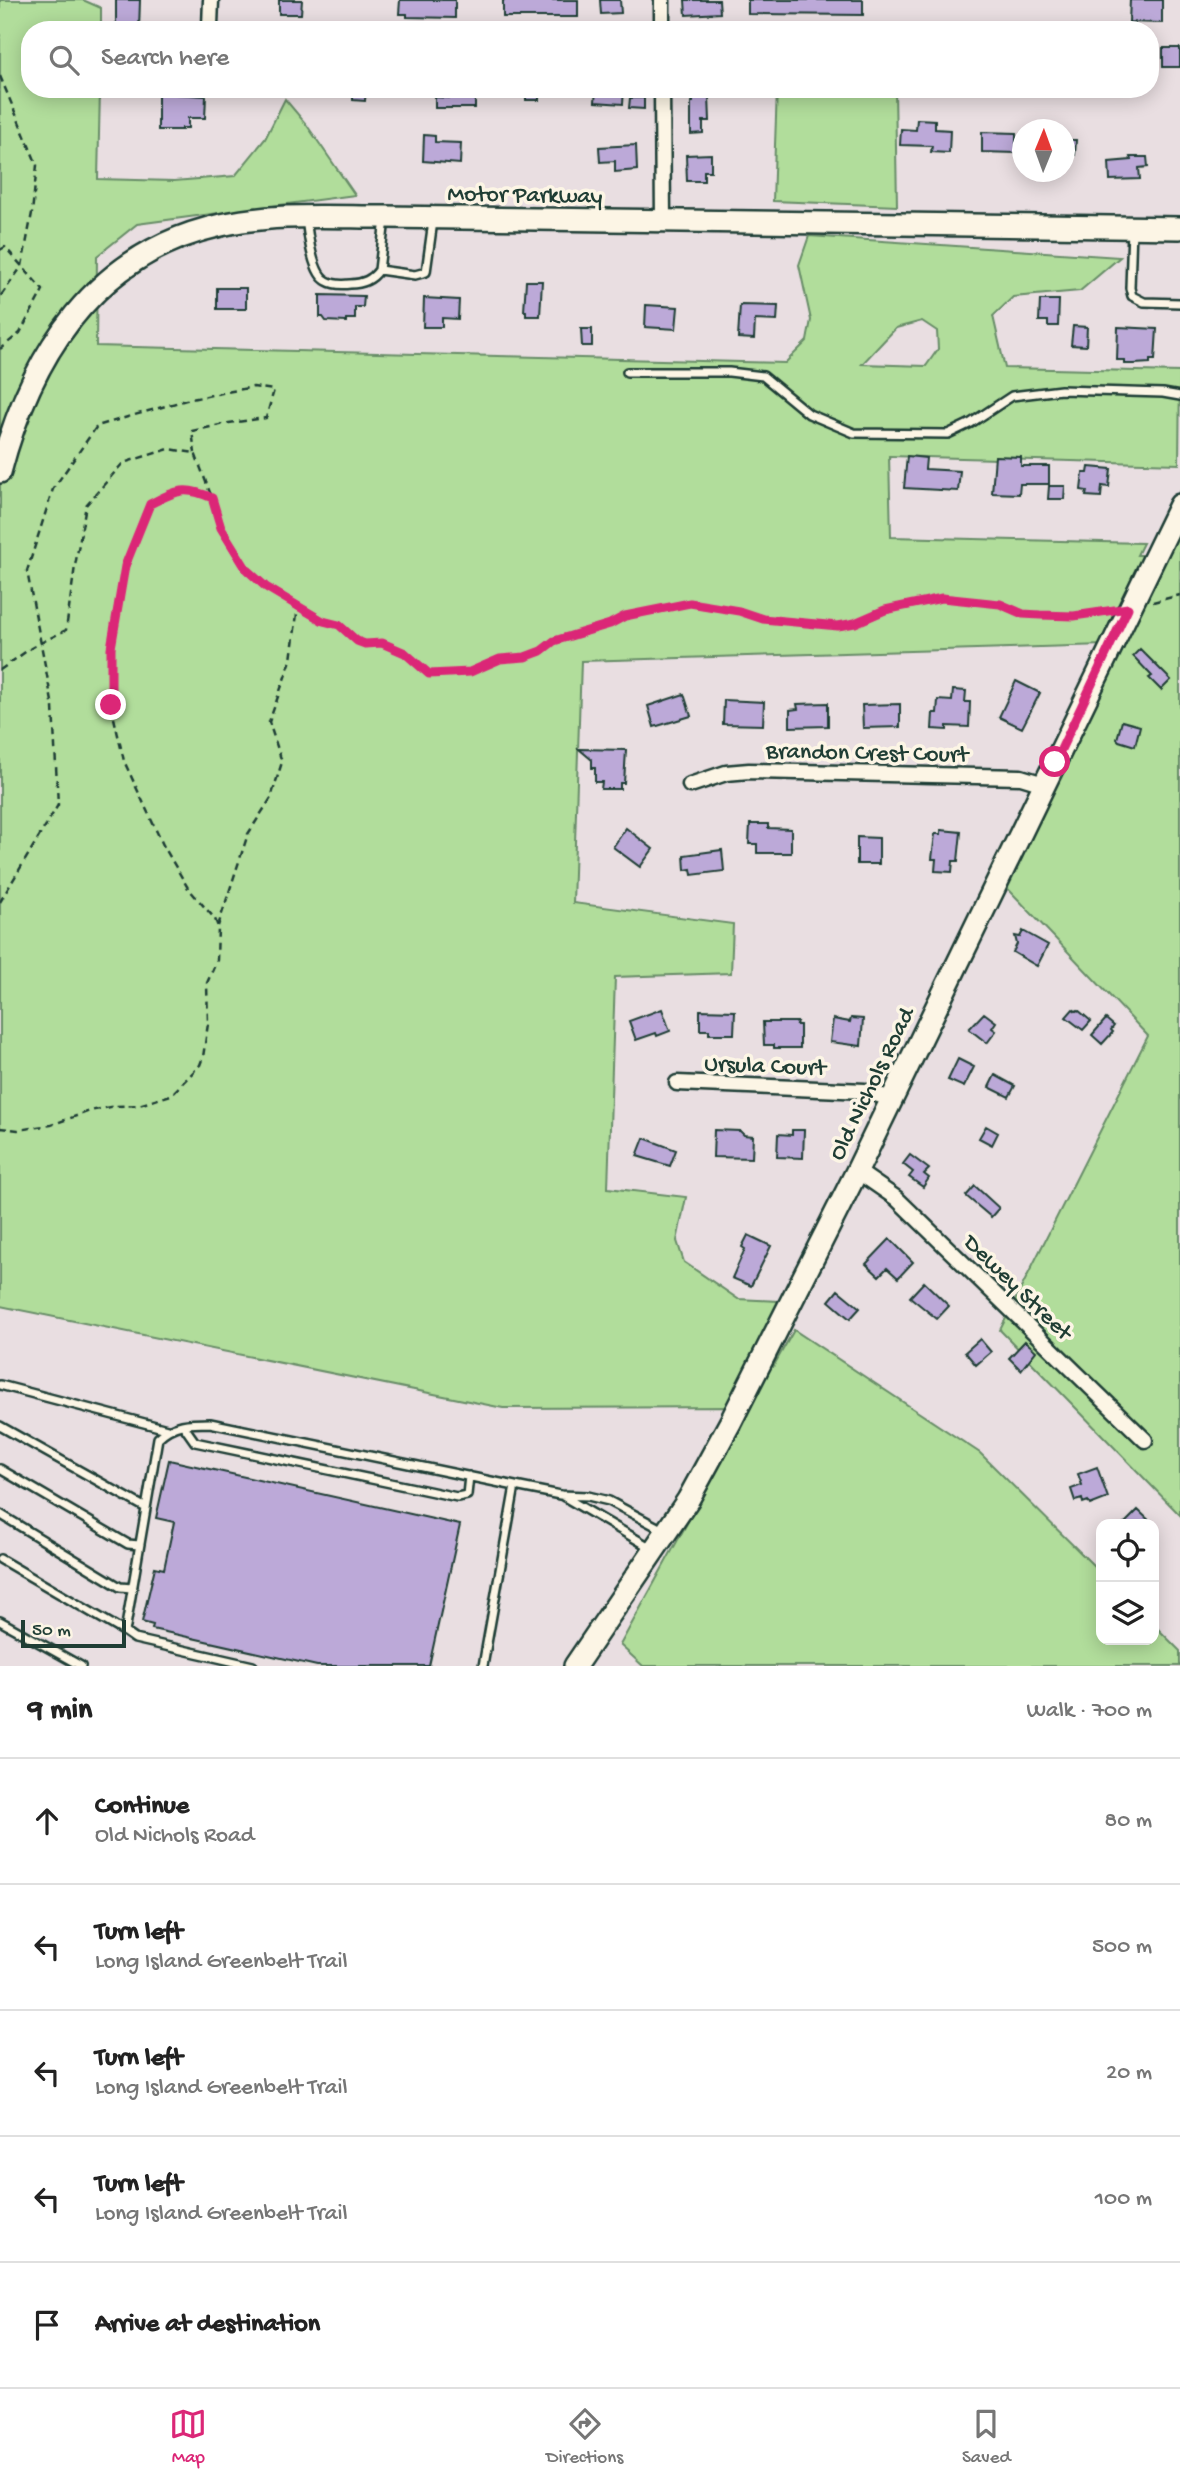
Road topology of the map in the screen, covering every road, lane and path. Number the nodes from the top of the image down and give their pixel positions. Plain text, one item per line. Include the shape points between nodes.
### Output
1 (211, 0) edge
2 (662, 0) edge
3 (210, 21) edge
4 (662, 21) edge
5 (0, 76) edge
6 (662, 98) edge
7 (306, 218) junction
8 (385, 218) junction
9 (433, 218) junction
10 (663, 221) junction
11 (1132, 228) junction
12 (1180, 228) edge
13 (0, 250) edge
14 (22, 266) junction
15 (379, 270) junction
16 (0, 297) edge
17 (1180, 303) edge
18 (0, 349) edge
19 (627, 372) dead end
20 (1180, 396) edge
21 (195, 453) junction
22 (0, 472) edge
23 (212, 498) junction
24 (1180, 505) edge
25 (1180, 596) edge
26 (298, 606) junction
27 (1128, 608) junction
28 (42, 643) junction
29 (0, 670) edge
30 (1044, 784) junction
31 (690, 785) dead end
32 (0, 902) edge
33 (218, 927) junction
34 (677, 1083) dead end
35 (892, 1099) junction
36 (0, 1128) edge
37 (857, 1171) junction
38 (0, 1385) edge
39 (183, 1424) junction
40 (0, 1426) edge
41 (167, 1429) junction
42 (1145, 1440) dead end
43 (0, 1469) edge
44 (469, 1476) junction
45 (515, 1486) junction
46 (560, 1495) junction
47 (146, 1508) junction
48 (0, 1514) edge
49 (666, 1531) junction
50 (139, 1545) junction
51 (654, 1550) junction
52 (0, 1559) edge
53 (132, 1588) junction
54 (0, 1620) edge
55 (125, 1632) junction
56 (81, 1666) edge
57 (253, 1666) edge
58 (483, 1666) edge
59 (575, 1666) edge

1 - 3 street
2 - 4 street
5 - 14 path via 37,165
6 - 10 street
7 - 8 street, Motor Parkway
7 - 15 lane via 322,278 357,284
7 - 22 street, Motor Parkway via 233,223 182,237 147,254 96,291 42,362 20,408
8 - 9 street, Motor Parkway
8 - 15 lane
9 - 10 street, Motor Parkway
9 - 15 lane via 426,272
10 - 11 street, Motor Parkway
11 - 12 street, Motor Parkway
11 - 17 lane via 1132,296 1144,302
13 - 14 path via 5,247
14 - 16 path
14 - 18 path via 43,290 20,332
19 - 20 lane via 763,376 809,414 854,433 948,434 1012,396 1061,390
21 - 23 path
21 - 28 path via 169,449 123,463 86,505 66,630
21 - 28 path via 192,431 266,418 274,390 253,387 186,400 97,426 52,489 27,572
23 - 26 path via 221,528 247,570
23 - 33 path via 195,490 173,493 150,504 125,566 111,648 111,705 124,761 163,845
24 - 27 street, Old Nichols Road
25 - 27 path
26 - 27 path via 339,625 357,641 382,643 405,653 429,674 470,672 500,659 525,657 554,641 625,616 690,603 763,619 838,626 942,598 1000,604 1023,614 1040,615 1074,616
26 - 33 path via 291,660 269,722 282,762 271,798 248,834
27 - 30 street, Old Nichols Road
28 - 29 path
28 - 32 path via 53,707 58,804
30 - 31 street, Brandon Crest Court via 1021,777 749,771
30 - 35 street, Old Nichols Road
33 - 36 path via 218,960 207,983 204,1057 171,1095 139,1105 90,1111 51,1125
34 - 35 street, Ursula Court via 864,1090
35 - 37 street, Old Nichols Road
37 - 42 street, Dewey Street via 896,1198
37 - 49 street, Old Nichols Road via 725,1433
38 - 41 lane
39 - 41 lane
39 - 44 lane via 210,1423
39 - 44 lane via 195,1442 457,1497 467,1495
40 - 47 lane
41 - 47 lane via 158,1438
43 - 50 lane via 128,1544
44 - 45 lane
45 - 46 lane
45 - 58 lane
46 - 49 lane via 609,1501
46 - 51 lane
47 - 50 lane
48 - 53 lane via 120,1587
49 - 51 street, Old Nichols Road
50 - 53 lane
51 - 59 street, Old Nichols Road
52 - 55 lane
53 - 55 lane
54 - 56 lane
55 - 57 lane via 135,1639

